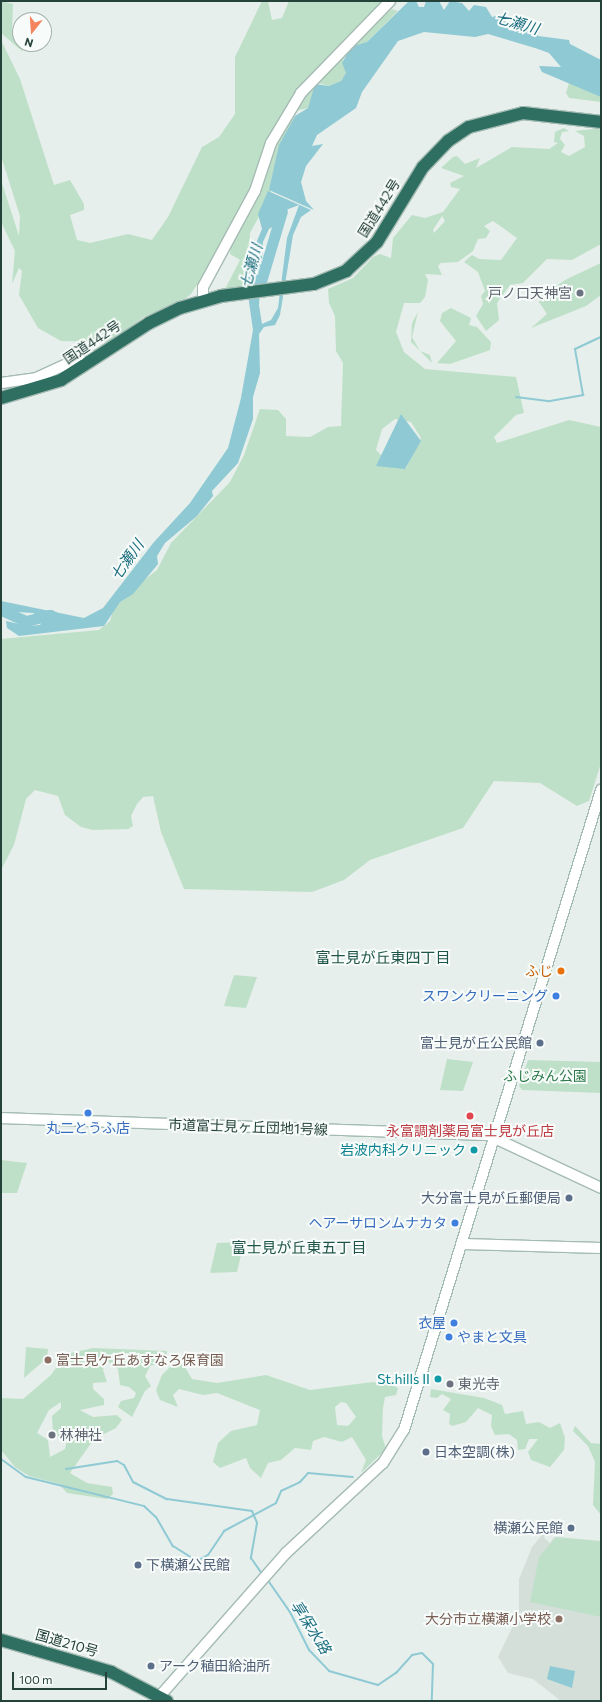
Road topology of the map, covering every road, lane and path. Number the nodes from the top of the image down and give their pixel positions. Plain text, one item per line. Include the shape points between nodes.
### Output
1 (390, 1) edge
2 (601, 122) edge
3 (208, 299) junction
4 (80, 358) dead end
5 (1, 383) edge
6 (1, 398) edge
7 (600, 796) edge
8 (1, 1118) edge
9 (496, 1137) junction
10 (601, 1188) edge
11 (463, 1244) junction
12 (601, 1248) edge
13 (1, 1640) edge
14 (163, 1699) edge

1 - 3 street via 301,93 271,143 254,191 203,287
2 - 3 highway, 国道442号 via 522,114 469,127 448,141 423,167 373,248 351,268 328,279
3 - 6 highway, 国道442号 via 156,318 57,381
4 - 5 street via 32,380
7 - 9 street
8 - 9 street, 市道富士見ヶ丘団地1号線
9 - 10 street
9 - 11 street
11 - 12 street
11 - 14 street via 411,1413 390,1453 286,1553
13 - 14 highway, 国道210号 via 111,1672

